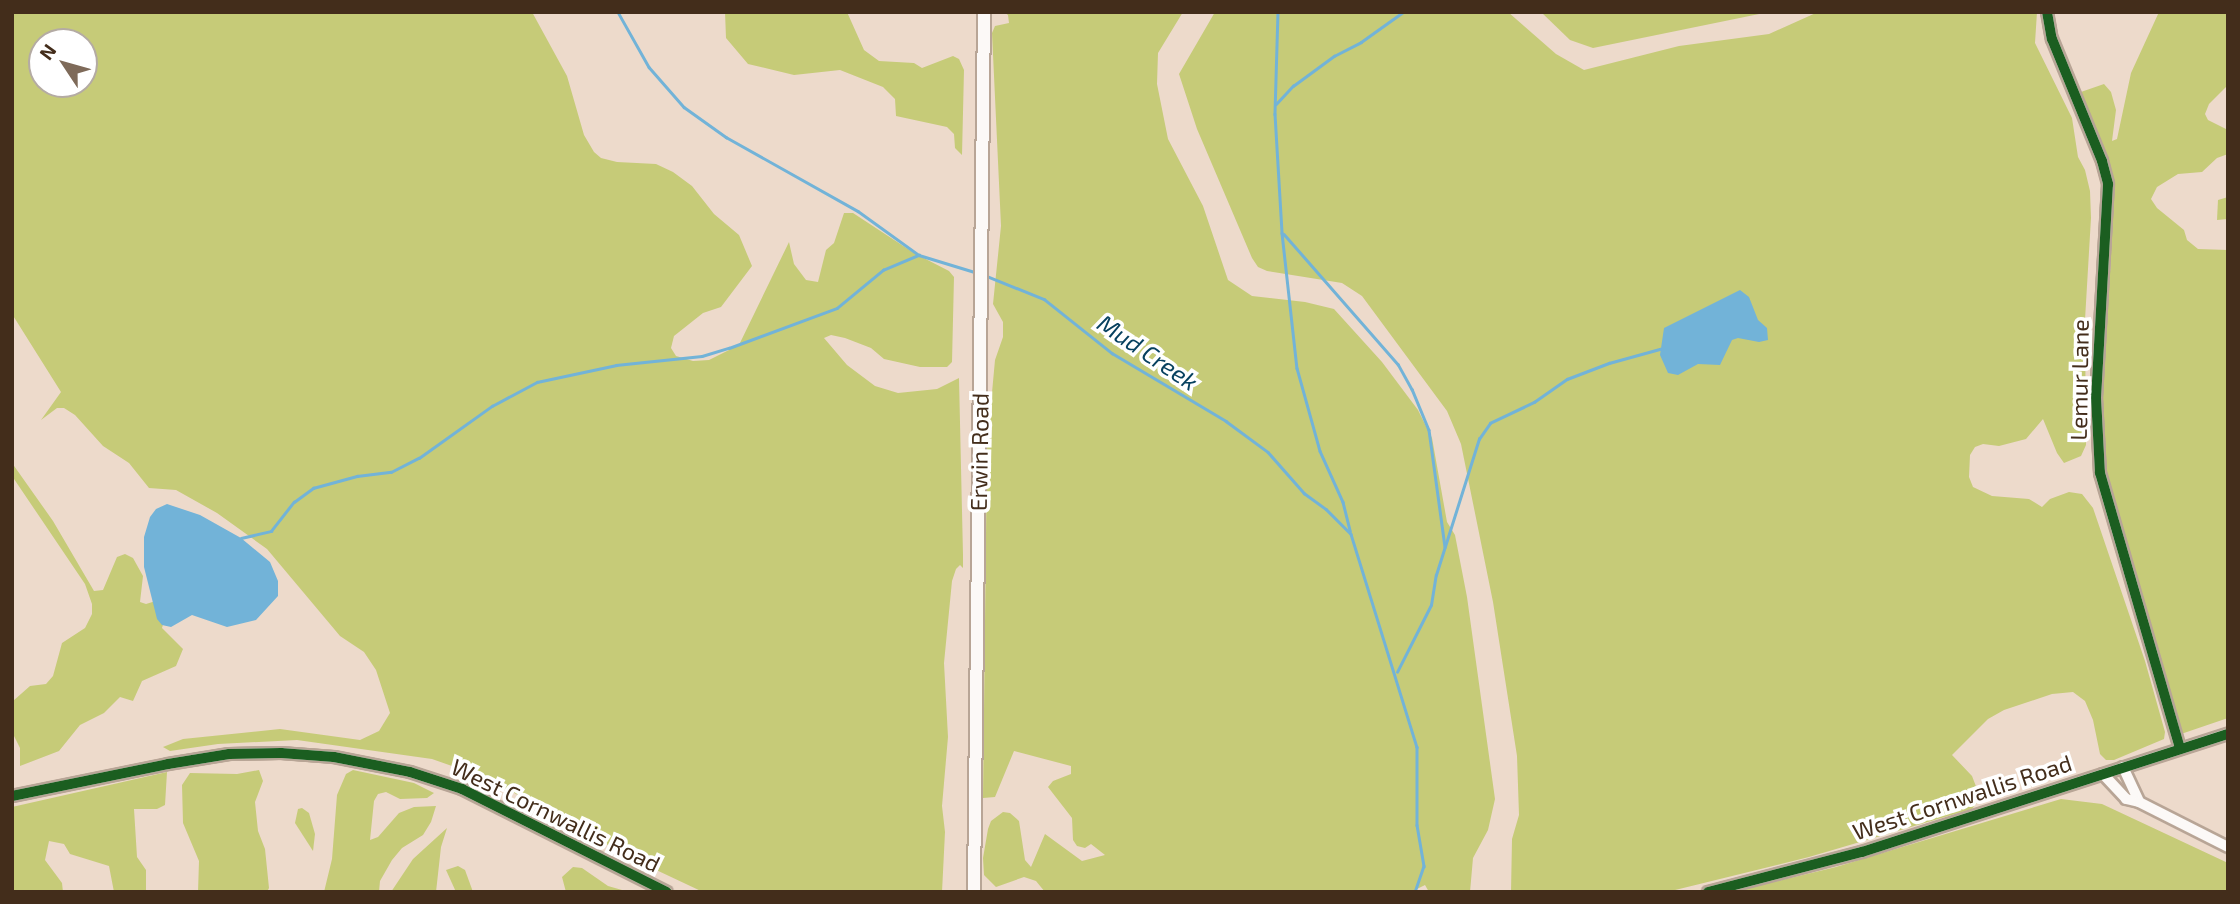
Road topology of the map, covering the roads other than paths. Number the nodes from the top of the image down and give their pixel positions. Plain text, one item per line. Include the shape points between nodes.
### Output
1 (985, 12) edge
2 (2047, 12) edge
3 (2228, 734) edge
4 (2180, 749) junction
5 (2123, 767) junction
6 (2104, 774) junction
7 (12, 796) edge
8 (2139, 802) junction
9 (2228, 847) edge
10 (667, 892) edge
11 (974, 892) edge
12 (1708, 892) edge

1 - 11 main road, Erwin Road
2 - 4 street, Lemur Lane via 2052,39 2108,184 2096,397 2100,474
3 - 4 street, West Cornwallis Road
4 - 5 street, West Cornwallis Road
5 - 6 street, West Cornwallis Road
5 - 8 street
6 - 8 street via 2126,799
6 - 12 street, West Cornwallis Road via 1862,852
7 - 10 street, West Cornwallis Road via 229,754 334,757 410,772 462,789
8 - 9 street

